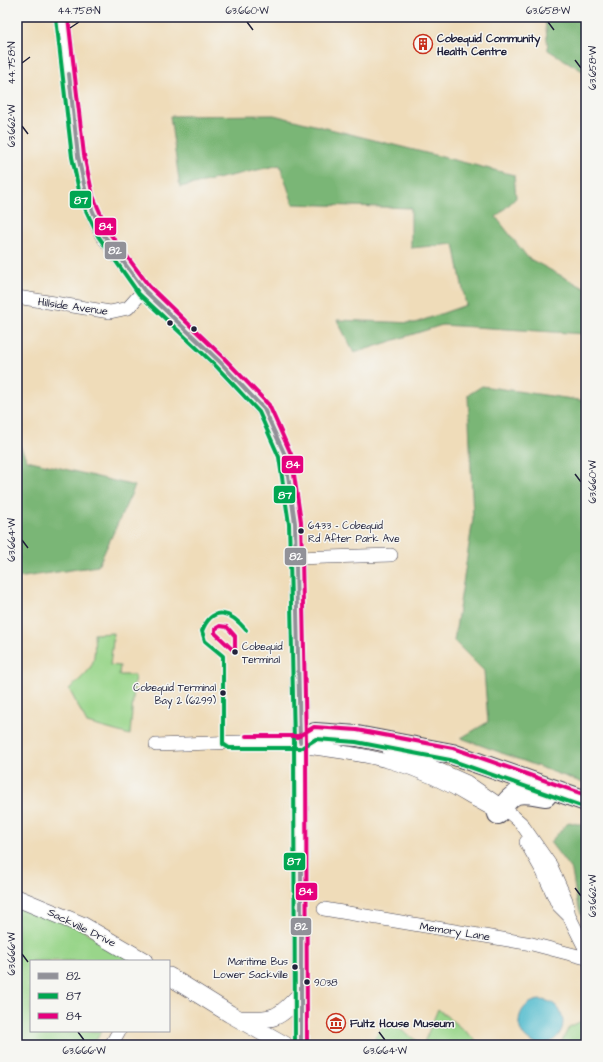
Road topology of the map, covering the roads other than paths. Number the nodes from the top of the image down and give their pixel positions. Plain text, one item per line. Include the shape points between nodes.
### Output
1 (62, 17) edge
2 (144, 290) junction
3 (17, 297) edge
4 (391, 555) dead end
5 (296, 558) junction
6 (300, 742) junction
7 (156, 746) dead end
8 (586, 801) edge
9 (501, 810) junction
10 (17, 898) edge
11 (324, 909) dead end
12 (586, 950) edge
13 (586, 958) edge
14 (142, 960) edge
15 (170, 977) edge
16 (300, 994) junction
17 (240, 1019) junction
18 (118, 1032) edge
19 (111, 1045) edge
20 (285, 1045) edge
21 (301, 1045) edge

1 - 2 main road via 78,156 87,198 102,234
2 - 3 street, Hillside Avenue via 128,308 110,312
2 - 5 main road via 220,361 264,409 285,455 295,523
4 - 5 street
5 - 6 main road
6 - 7 street
6 - 8 highway via 315,733 356,736 452,754
6 - 9 street via 350,742 396,752 467,782
6 - 16 main road
8 - 9 highway via 516,793
9 - 12 street via 521,823 551,866 566,900 569,916
10 - 14 main road, Sackville Drive via 82,926
11 - 13 street, Memory Lane via 532,944
15 - 17 main road
16 - 17 main road via 285,1011 269,1020
16 - 21 main road
17 - 20 main road
18 - 19 street

